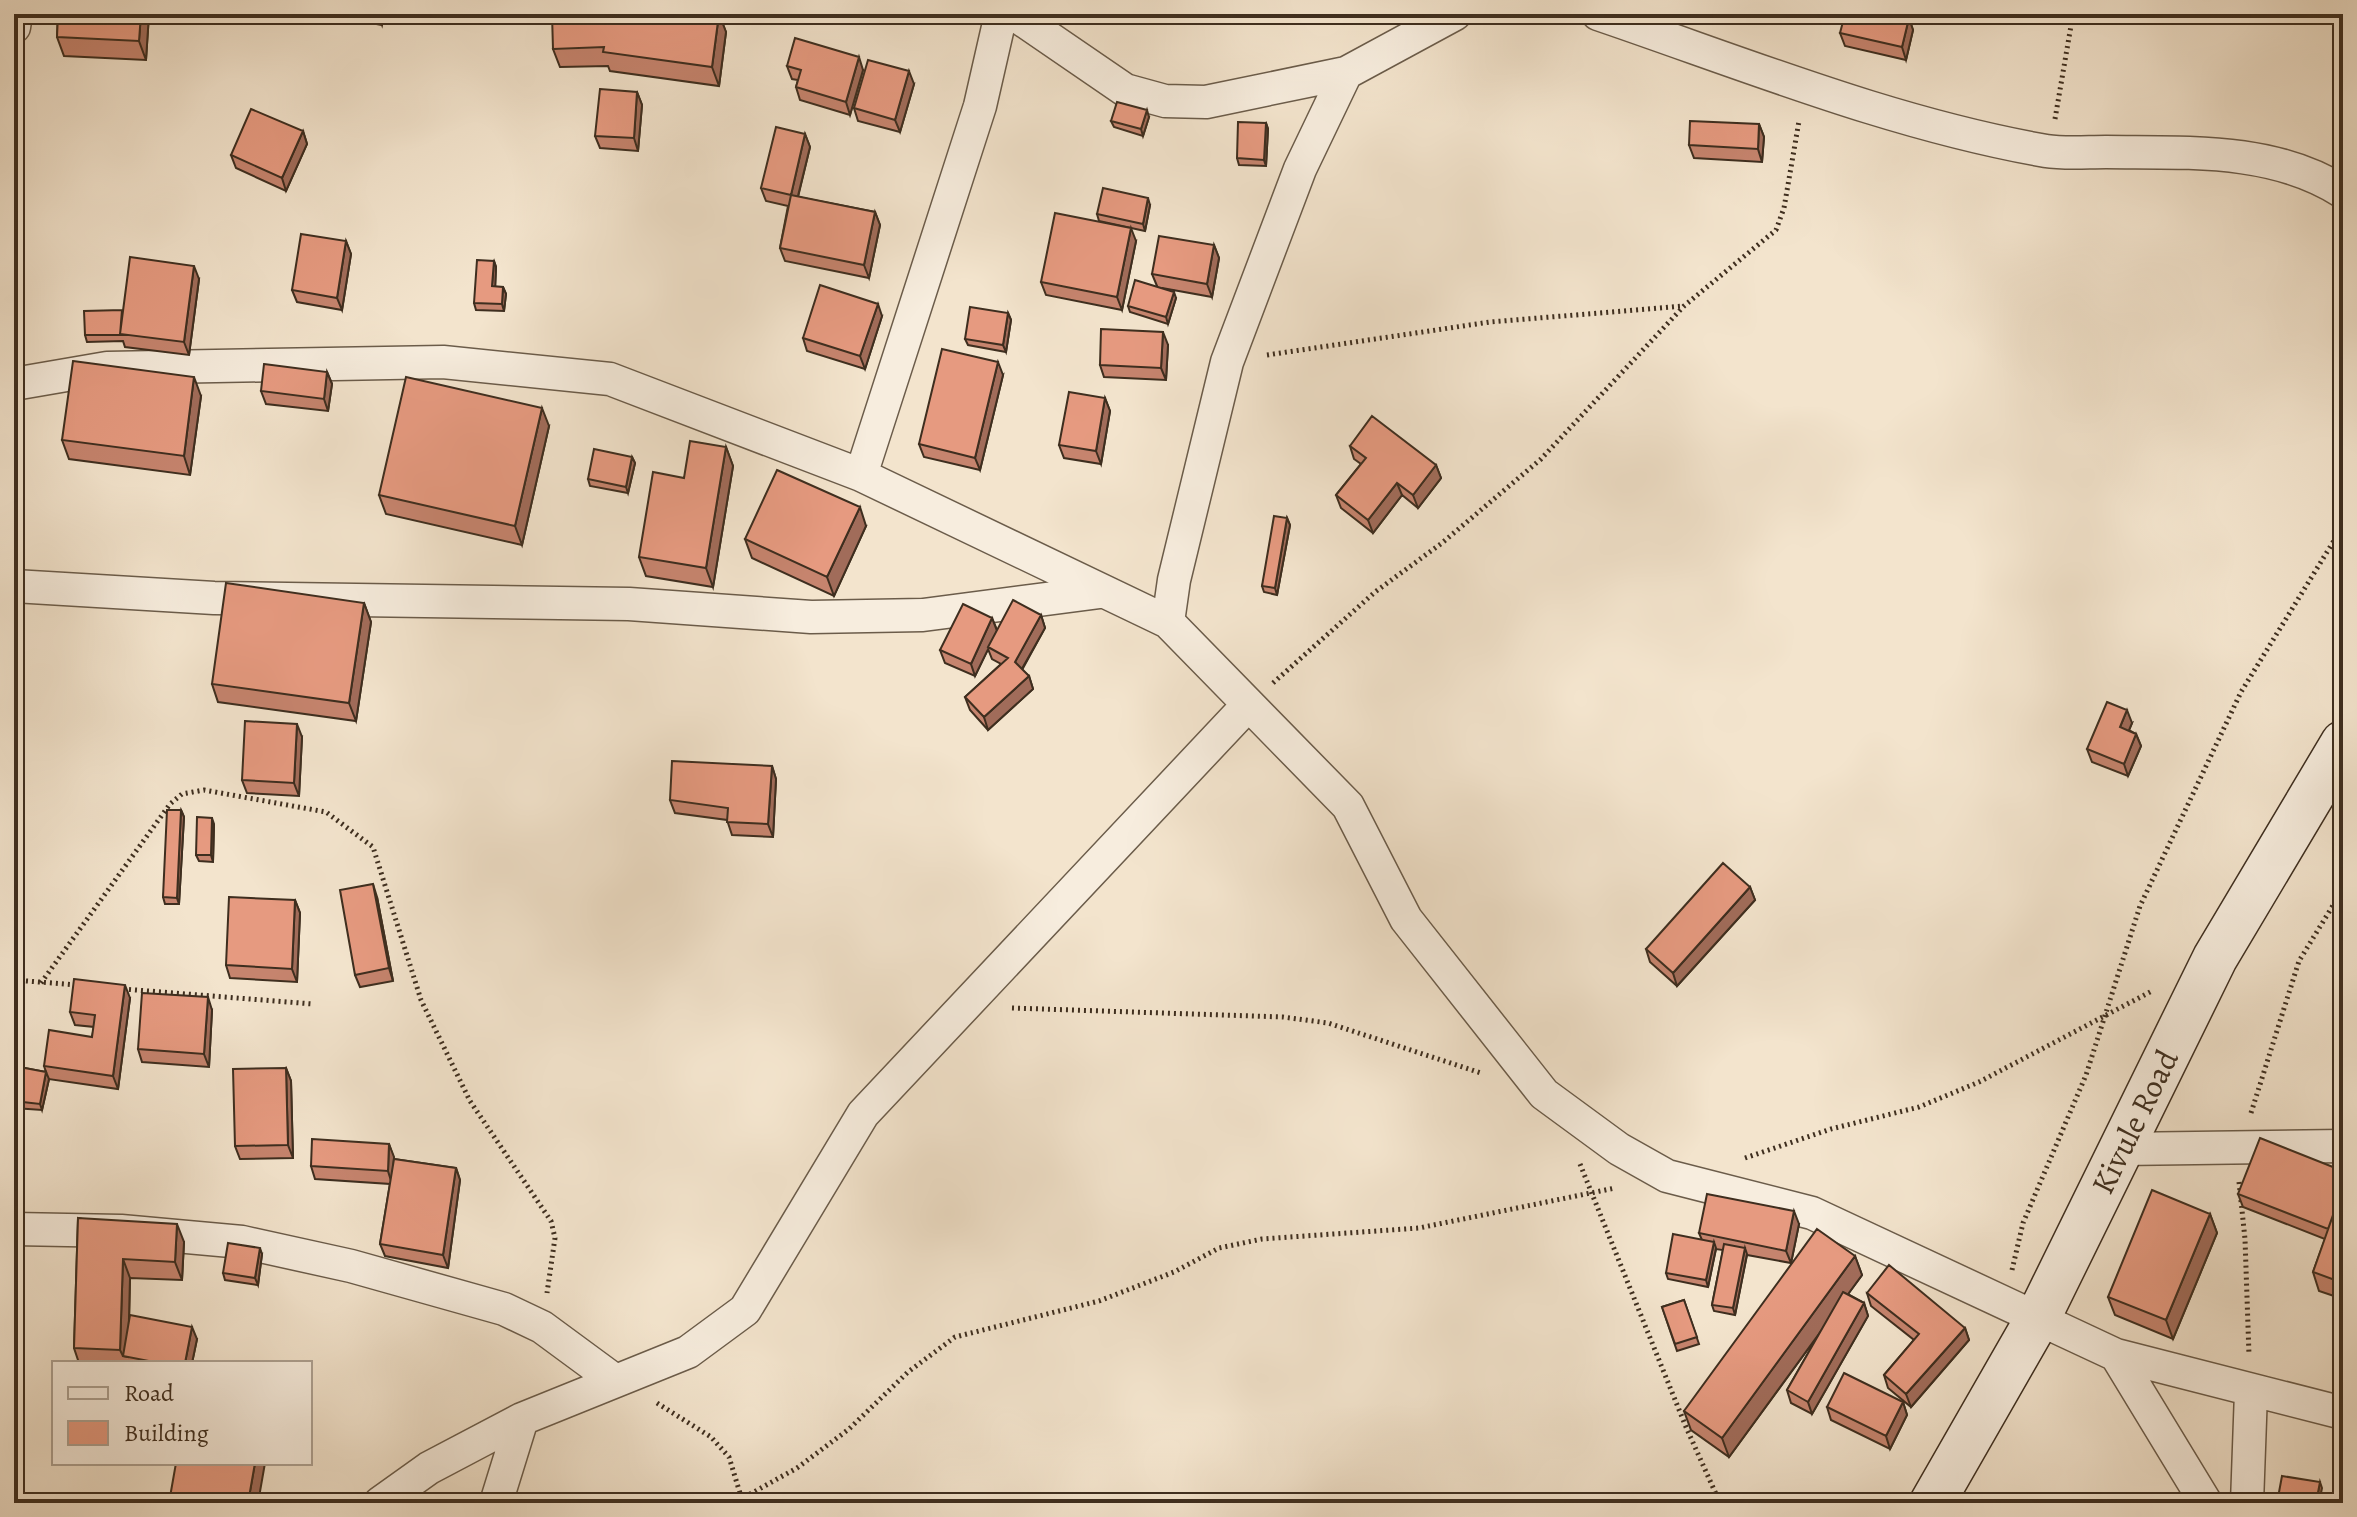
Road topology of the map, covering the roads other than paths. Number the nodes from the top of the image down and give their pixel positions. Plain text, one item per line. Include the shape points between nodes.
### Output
1 (16, 14) edge
2 (1001, 14) edge
3 (1014, 14) edge
4 (1455, 14) edge
5 (1598, 14) edge
6 (14, 27) edge
7 (1346, 73) junction
8 (2343, 192) edge
9 (14, 384) edge
10 (861, 475) junction
11 (14, 586) edge
12 (1100, 592) junction
13 (1168, 622) junction
14 (1247, 706) junction
15 (2343, 743) edge
16 (2343, 1146) edge
17 (2121, 1149) junction
18 (14, 1229) edge
19 (2021, 1311) junction
20 (2116, 1355) junction
21 (623, 1377) junction
22 (2251, 1392) junction
23 (2343, 1413) edge
24 (522, 1419) junction
25 (380, 1503) edge
26 (496, 1503) edge
27 (1932, 1503) edge
28 (2206, 1503) edge
29 (2247, 1503) edge

1 - 6 street
2 - 10 street via 980,106
3 - 7 street via 1125,90 1165,101 1206,102
4 - 7 street
5 - 8 street via 1934,128 2050,152 2266,160
7 - 13 street via 1300,169 1227,362
9 - 10 street via 107,368 154,366 443,362 527,369 610,379
10 - 12 street
11 - 12 street via 214,598 629,604 811,617 923,615
12 - 13 street
13 - 14 street
14 - 19 street via 1348,806 1406,919 1556,1106 1667,1176 1812,1213
14 - 21 street via 863,1114 745,1310 688,1352
15 - 17 street, Kivule Road via 2215,958
16 - 17 street
17 - 19 street, Kivule Road
18 - 21 street via 121,1231 242,1242 351,1266 504,1309
19 - 20 street
19 - 27 street, Kivule Road
20 - 22 street
20 - 28 street
21 - 24 street
22 - 23 street
22 - 29 street
24 - 25 street via 429,1468
24 - 26 street

